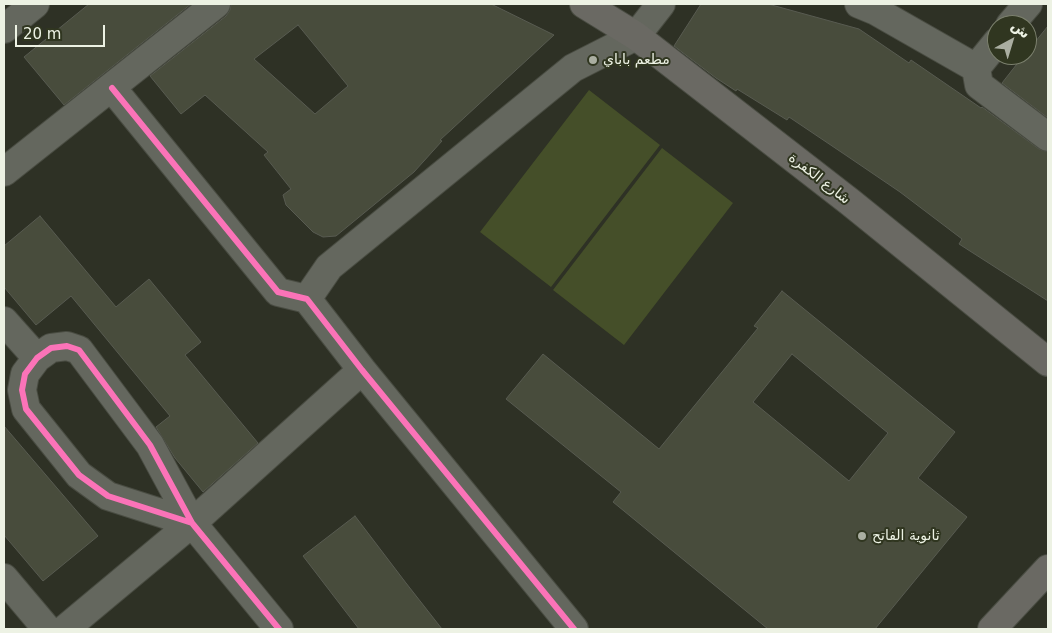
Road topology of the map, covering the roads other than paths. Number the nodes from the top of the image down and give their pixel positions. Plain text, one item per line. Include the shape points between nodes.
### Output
1 (35, 4) edge
2 (216, 4) edge
3 (584, 4) edge
4 (661, 4) edge
5 (859, 4) edge
6 (1028, 4) edge
7 (1019, 15) edge
8 (4, 29) edge
9 (636, 36) junction
10 (987, 54) edge
11 (976, 68) junction
12 (112, 88) junction
13 (1048, 137) edge
14 (4, 172) edge
15 (307, 300) junction
16 (4, 321) edge
17 (36, 358) junction
18 (1048, 362) edge
19 (362, 370) junction
20 (192, 523) junction
21 (1048, 570) edge
22 (4, 578) edge
23 (94, 621) edge
24 (47, 629) edge
25 (66, 629) edge
26 (279, 629) edge
27 (574, 629) edge
28 (992, 629) edge

1 - 8 street
2 - 12 street
3 - 9 street, شارع الكفرة
4 - 9 street
5 - 11 street
6 - 7 street
9 - 15 street via 573,68 329,267
9 - 18 street, شارع الكفرة via 850,202
10 - 11 street
11 - 13 street via 980,85
12 - 14 street
12 - 15 street via 278,292
15 - 19 street
16 - 17 street
17 - 20 street via 51,348 67,346 79,350 150,445
17 - 20 street via 25,374 22,390 26,409 78,475 108,496
19 - 20 street
19 - 27 street
20 - 23 street
20 - 26 street
21 - 28 street
22 - 24 street
23 - 25 street

